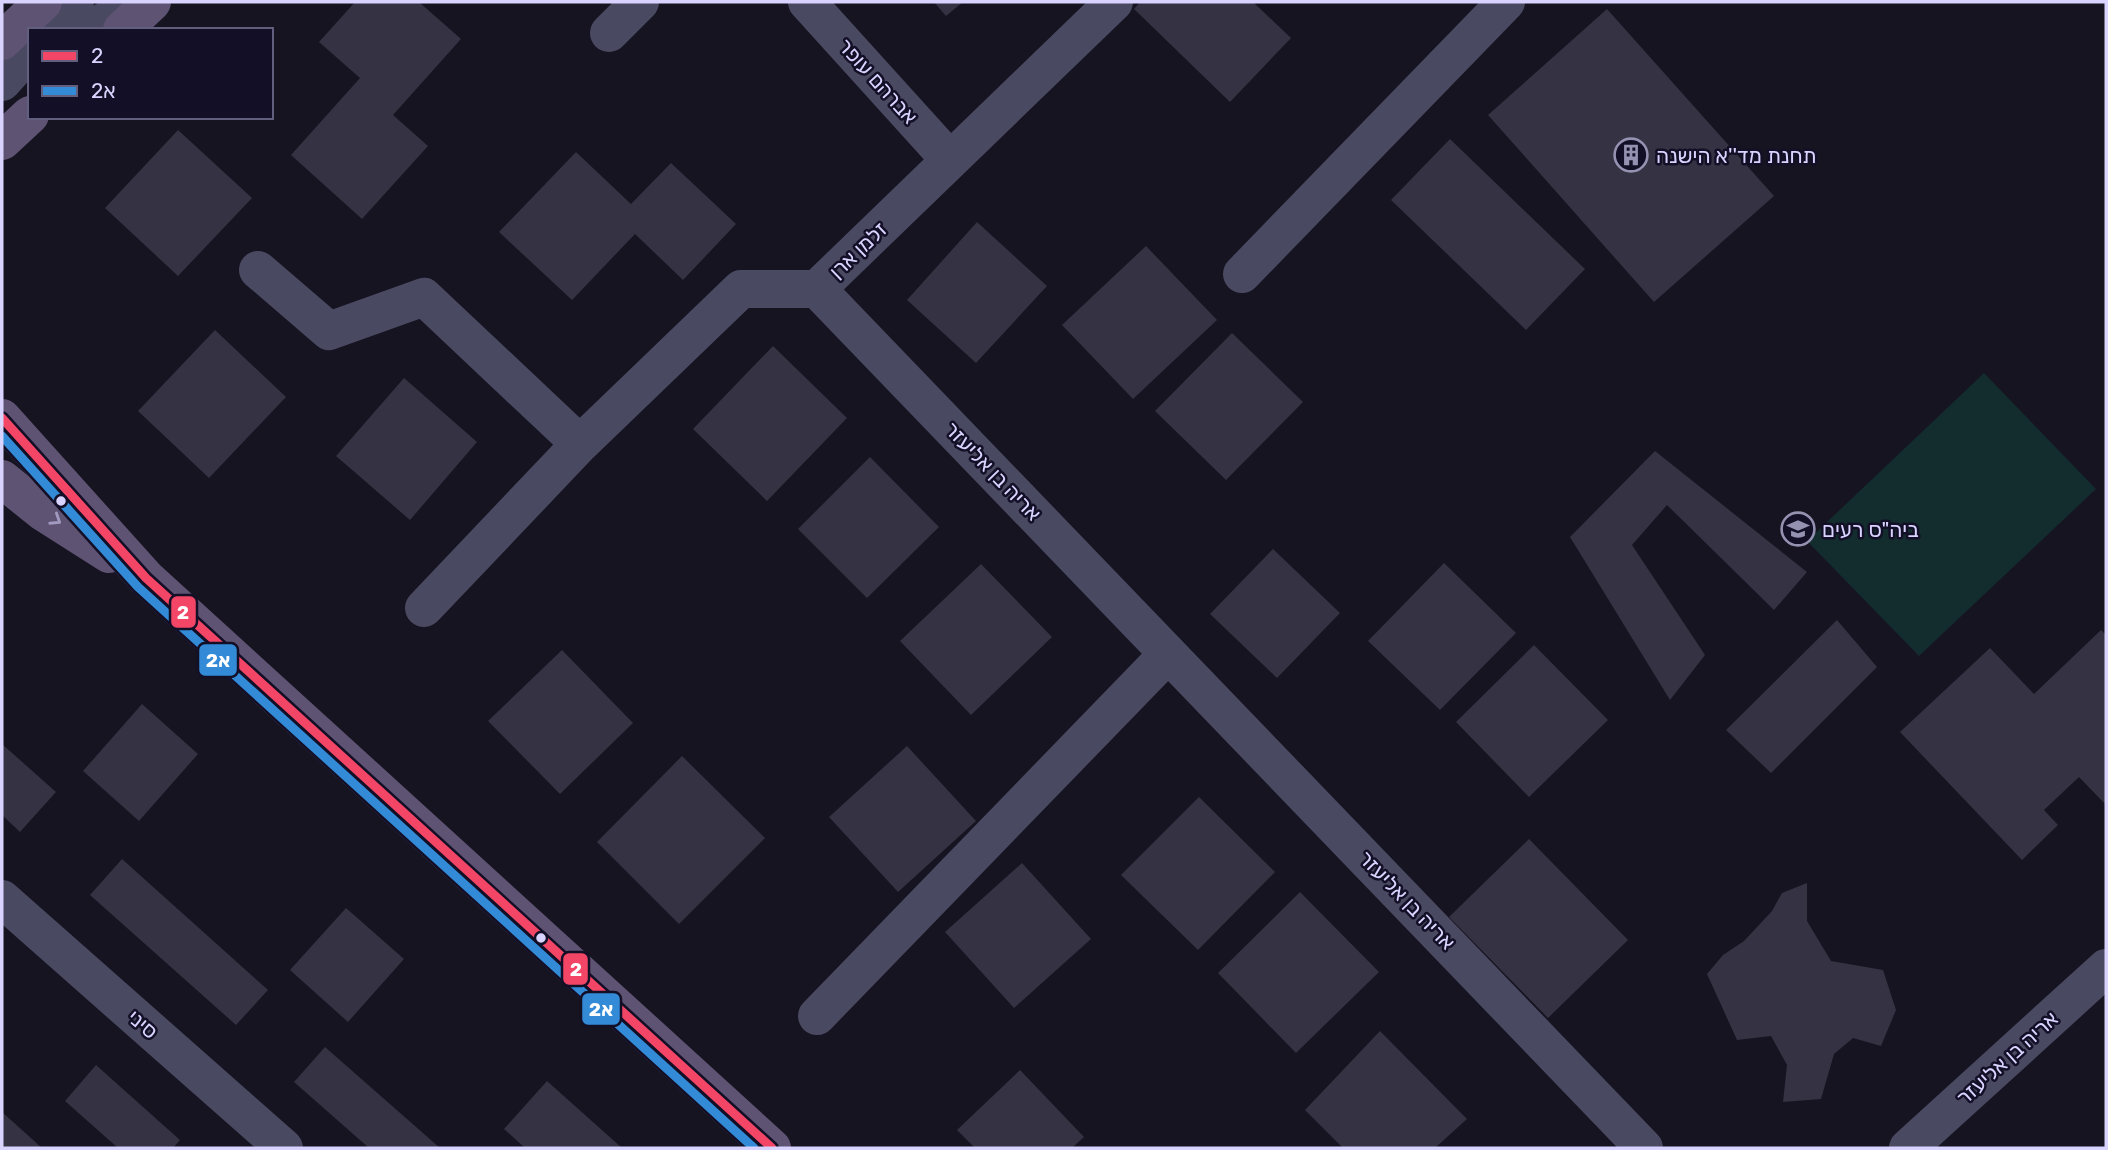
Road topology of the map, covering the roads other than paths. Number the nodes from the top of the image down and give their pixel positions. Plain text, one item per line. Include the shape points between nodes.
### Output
1 (43, 2) edge
2 (75, 2) edge
3 (136, 2) edge
4 (152, 2) edge
5 (640, 2) edge
6 (807, 2) edge
7 (1114, 2) edge
8 (1506, 2) edge
9 (51, 28) edge
10 (93, 28) edge
11 (124, 28) edge
12 (609, 33) dead end
13 (2, 41) edge
14 (28, 53) edge
15 (28, 68) edge
16 (2, 83) edge
17 (28, 117) edge
18 (2, 141) edge
19 (950, 160) junction
20 (258, 270) dead end
21 (1242, 274) dead end
22 (817, 289) junction
23 (2, 418) edge
24 (580, 443) junction
25 (2, 479) edge
26 (146, 578) junction
27 (424, 608) dead end
28 (1168, 654) junction
29 (2, 899) edge
30 (2106, 968) edge
31 (817, 1016) dead end
32 (284, 1148) edge
33 (772, 1148) edge
34 (1644, 1148) edge
35 (1908, 1148) edge

1 - 13 main road
2 - 9 street
3 - 10 street
4 - 11 main road
5 - 12 street
6 - 19 street, אברהם עופר
7 - 19 street, זלמן ארן
8 - 21 street
14 - 16 street
15 - 16 street
17 - 18 main road
19 - 22 street, זלמן ארן
20 - 24 street via 329,331 424,297
22 - 24 street, זלמן ארן via 741,289
22 - 28 street, אריה בן אליעזר
23 - 26 main road
24 - 27 street, זלמן ארן
25 -> 26 main road via 43,512
26 - 33 main road
28 - 31 street
28 - 34 street, אריה בן אליעזר
29 - 32 street, סיני
30 - 35 street, אריה בן אליעזר

